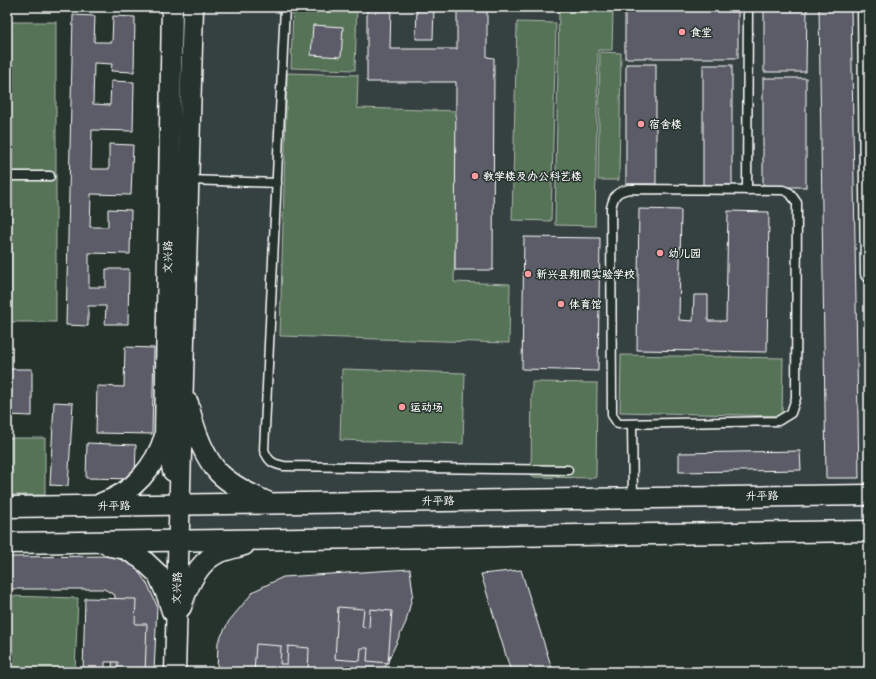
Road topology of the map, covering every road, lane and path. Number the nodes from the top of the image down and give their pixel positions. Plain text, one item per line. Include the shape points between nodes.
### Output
1 (172, 7) edge
2 (192, 7) edge
3 (285, 7) edge
4 (748, 7) edge
5 (866, 7) edge
6 (868, 79) edge
7 (7, 176) edge
8 (50, 176) dead end
9 (189, 180) junction
10 (277, 183) junction
11 (747, 190) junction
12 (869, 274) edge
13 (183, 385) junction
14 (632, 424) junction
15 (165, 436) junction
16 (568, 470) dead end
17 (869, 495) edge
18 (633, 498) junction
19 (268, 503) junction
20 (180, 505) junction
21 (94, 506) junction
22 (7, 507) edge
23 (869, 531) edge
24 (261, 539) junction
25 (179, 540) junction
26 (7, 542) edge
27 (86, 542) junction
28 (176, 624) junction
29 (175, 672) edge

1 - 15 street, 文兴路
2 - 9 street, 文兴路
3 - 10 lane
4 - 11 lane
5 - 6 street
6 - 12 street
7 - 8 lane
9 - 10 lane
9 - 13 street, 文兴路
10 - 16 lane via 264,450 267,458 274,464 284,466
11 - 14 lane via 629,189 614,196 610,208 612,415 618,424
11 - 14 lane via 783,190 790,193 797,203 796,398 791,413 778,421
13 - 19 street via 204,451 219,473 252,496
13 - 20 street, 文兴路
14 - 18 lane
15 - 20 street, 文兴路
15 - 21 street via 161,449 139,480 115,499
17 - 18 street, 升平路
18 - 19 street, 升平路
19 - 20 street, 升平路
20 - 21 street, 升平路
20 - 25 street, 文兴路
21 - 22 street, 升平路
23 - 24 street
24 - 25 street
24 - 28 street via 214,555 197,571 185,593
25 - 27 street
25 - 28 street, 文兴路
26 - 27 street
27 - 28 street via 126,549 142,559 158,574
28 - 29 street, 文兴路

